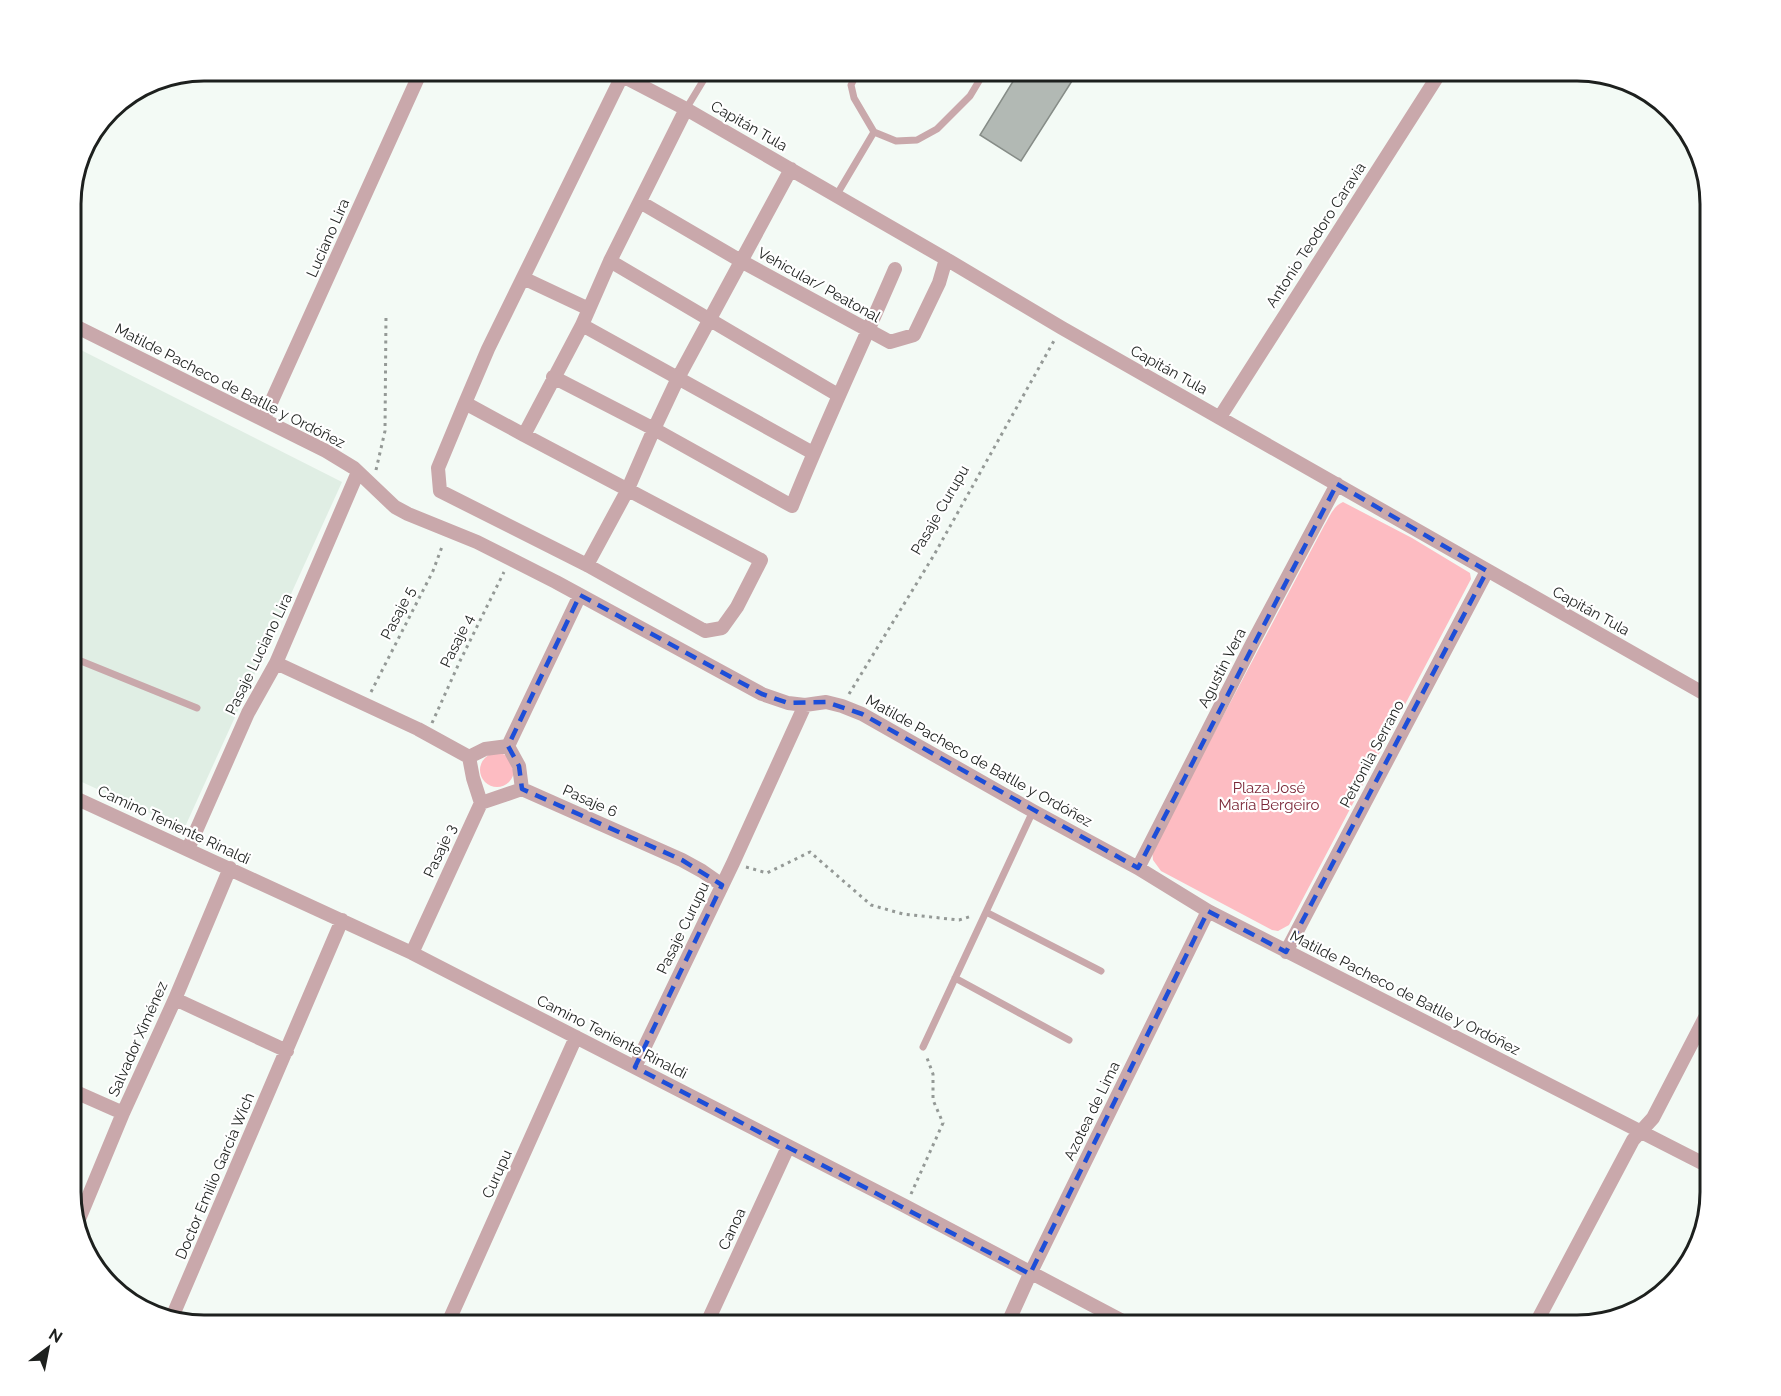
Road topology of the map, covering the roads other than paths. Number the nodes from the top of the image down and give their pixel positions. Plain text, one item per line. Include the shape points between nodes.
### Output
1 (416, 81) edge
2 (613, 81) edge
3 (632, 81) edge
4 (703, 81) edge
5 (853, 81) edge
6 (979, 81) edge
7 (1434, 81) edge
8 (686, 109) junction
9 (874, 132) junction
10 (791, 170) junction
11 (836, 195) junction
12 (640, 202) junction
13 (946, 259) junction
14 (610, 261) junction
15 (741, 261) junction
16 (895, 269) dead end
17 (523, 278) junction
18 (589, 309) junction
19 (710, 319) junction
20 (582, 325) junction
21 (81, 329) edge
22 (869, 330) junction
23 (553, 377) junction
24 (678, 378) junction
25 (838, 395) junction
26 (465, 403) junction
27 (1220, 417) junction
28 (264, 418) junction
29 (654, 429) junction
30 (524, 435) junction
31 (813, 453) junction
32 (358, 472) junction
33 (1338, 484) junction
34 (627, 491) junction
35 (587, 565) junction
36 (1487, 571) junction
37 (580, 595) junction
38 (81, 661) edge
39 (276, 663) junction
40 (1700, 691) edge
41 (806, 705) junction
42 (197, 708) dead end
43 (508, 746) junction
44 (469, 758) junction
45 (522, 789) junction
46 (81, 801) edge
47 (481, 803) junction
48 (1034, 811) junction
49 (188, 849) junction
50 (230, 868) junction
51 (1138, 868) junction
52 (722, 885) junction
53 (1208, 911) junction
54 (986, 912) junction
55 (342, 920) junction
56 (1286, 952) junction
57 (412, 953) junction
58 (1101, 971) dead end
59 (955, 978) junction
60 (175, 999) junction
61 (1700, 1027) edge
62 (576, 1037) junction
63 (1069, 1040) dead end
64 (923, 1047) road end
65 (287, 1051) junction
66 (635, 1067) junction
67 (81, 1094) edge
68 (123, 1113) junction
69 (1642, 1130) junction
70 (788, 1147) junction
71 (1700, 1162) edge
72 (82, 1211) edge
73 (1030, 1274) junction
74 (175, 1311) edge
75 (452, 1315) edge
76 (711, 1315) edge
77 (1012, 1315) edge
78 (1109, 1315) edge
79 (1541, 1315) edge

1 - 28 street, Luciano Lira
2 - 17 street
3 - 8 street, Capitán Tula
4 - 8 lane
5 - 9 lane via 854,98
6 - 9 lane via 970,96 937,129 917,140 896,141
7 - 27 street, Antonio Teodoro Caravia
8 - 10 street, Capitán Tula
8 - 12 street
9 - 11 lane
10 - 11 street, Capitán Tula
10 - 15 street
11 - 13 street, Capitán Tula
12 - 14 street
12 - 15 street, Vehicular/ Peatonal
13 - 22 street, Vehicular/ Peatonal via 914,335 890,342
13 - 27 street, Capitán Tula
14 - 18 street
14 - 19 street
15 - 19 street
15 - 22 street, Vehicular/ Peatonal
16 - 22 street
17 - 18 street
17 - 26 street
18 - 20 street
19 - 24 street
19 - 25 street
20 - 23 street
20 - 24 street
21 - 28 street, Matilde Pacheco de Batlle y Ordóñez
22 - 25 street
23 - 29 street
23 - 30 street
24 - 29 street
24 - 31 street
25 - 31 street
26 - 30 street
26 - 35 street via 438,468 440,491
27 - 33 street, Capitán Tula
28 - 32 street, Matilde Pacheco de Batlle y Ordóñez
29 - 31 street via 792,506
29 - 34 street
30 - 34 street
32 - 37 street, Matilde Pacheco de Batlle y Ordóñez via 395,507 477,542
32 - 39 street, Pasaje Luciano Lira
33 - 36 street, Capitán Tula
33 - 51 street, Agustín Vera
34 - 35 street
34 - 35 street via 761,561 737,607 722,628 705,631
36 - 40 street, Capitán Tula
36 - 56 street, Petronila Serrano
37 - 41 street, Matilde Pacheco de Batlle y Ordóñez via 762,694
37 - 43 street
38 - 42 lane
39 - 44 street
39 - 49 street, Pasaje Luciano Lira via 248,713
41 - 48 street, Matilde Pacheco de Batlle y Ordóñez via 826,702 862,714
41 - 52 street, Pasaje Curupu
43 - 44 street via 485,749
43 - 45 street via 519,766
44 - 47 street
45 - 47 street
45 - 52 street, Pasaje 6 via 682,860
46 - 49 street, Camino Teniente Rinaldi
47 - 57 street, Pasaje 3
48 - 51 street, Matilde Pacheco de Batlle y Ordóñez
48 - 54 lane
49 - 50 street, Camino Teniente Rinaldi
50 - 55 street, Camino Teniente Rinaldi
50 - 60 street, Salvador Ximénez
51 - 53 street, Matilde Pacheco de Batlle y Ordóñez
52 - 66 street, Pasaje Curupu
53 - 56 street, Matilde Pacheco de Batlle y Ordóñez
53 - 73 street, Azotea de Lima
54 - 58 lane
54 - 59 lane
55 - 57 street, Camino Teniente Rinaldi
55 - 65 street, Doctor Emilio García Wich
56 - 69 street, Matilde Pacheco de Batlle y Ordóñez
57 - 62 street, Camino Teniente Rinaldi
59 - 63 lane
59 - 64 lane
60 - 65 street
60 - 68 street, Salvador Ximénez
61 - 69 street via 1653,1118
62 - 66 street, Camino Teniente Rinaldi
62 - 75 street, Curupu
65 - 74 street, Doctor Emilio García Wich
66 - 70 street, Camino Teniente Rinaldi
67 - 68 street
68 - 72 street, Salvador Ximénez
69 - 71 street, Matilde Pacheco de Batlle y Ordóñez
69 - 79 street via 1633,1140
70 - 73 street, Camino Teniente Rinaldi
70 - 76 street, Canoa
73 - 77 street, Azotea de Lima
73 - 78 street, Camino Teniente Rinaldi

